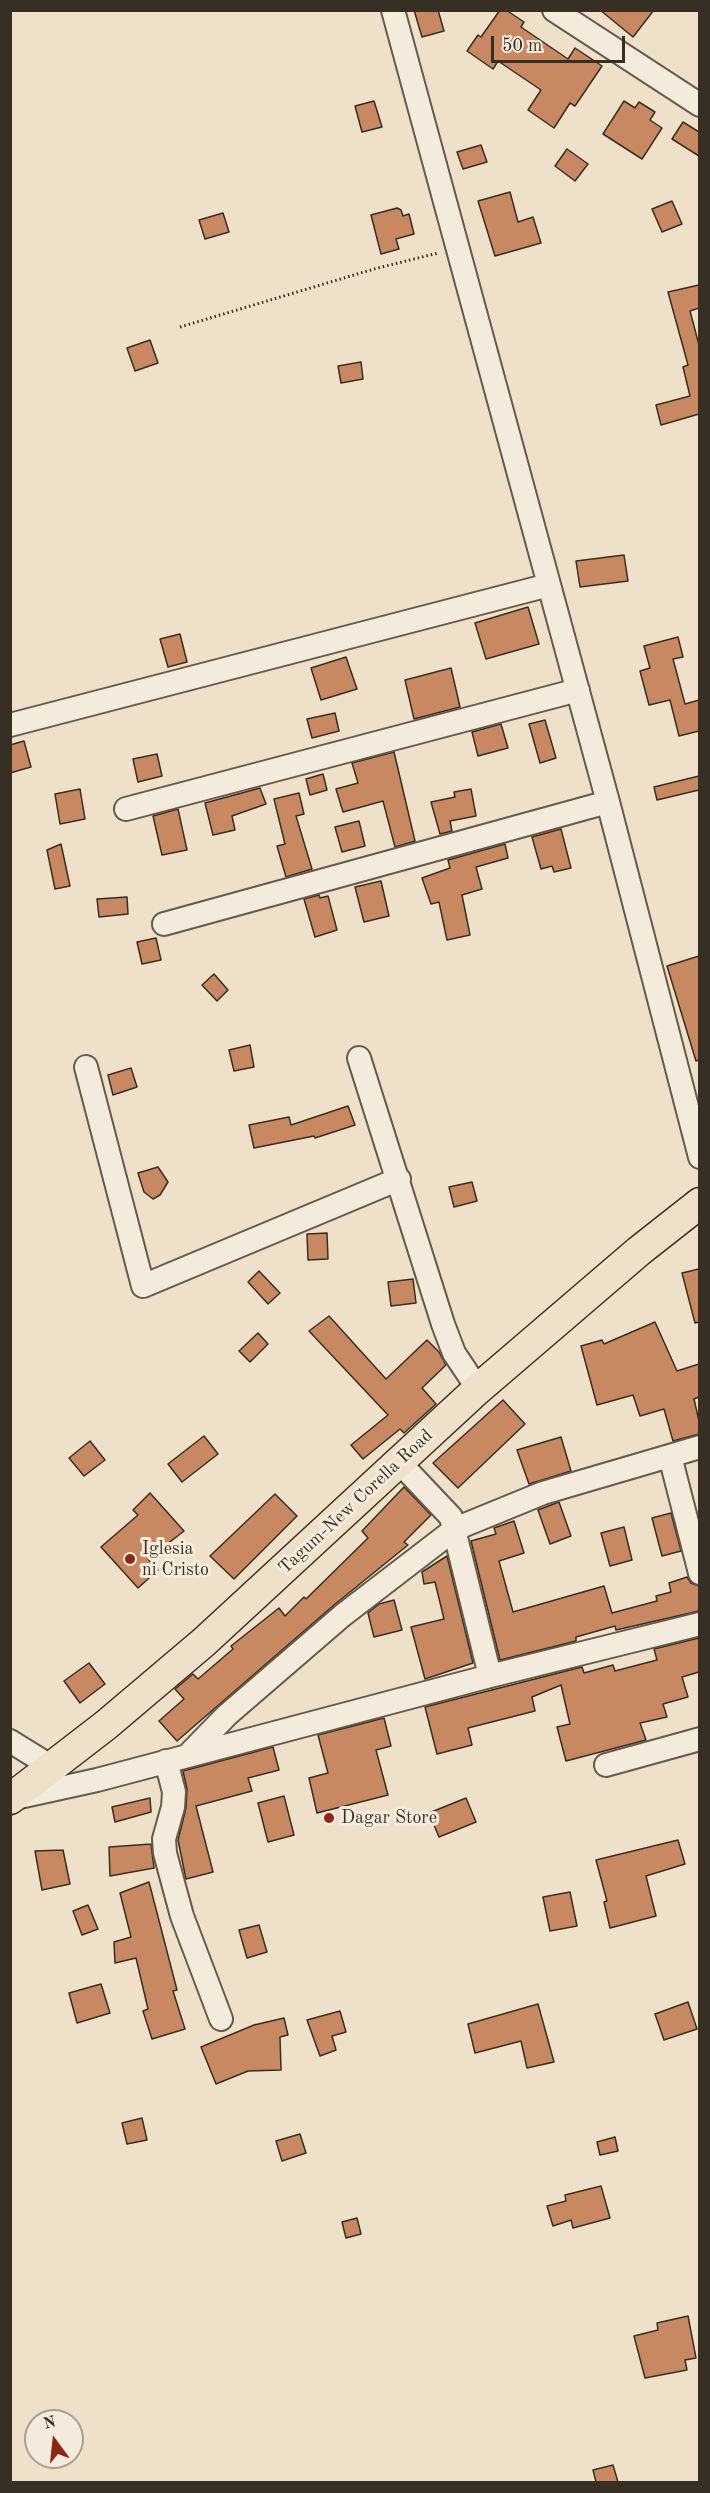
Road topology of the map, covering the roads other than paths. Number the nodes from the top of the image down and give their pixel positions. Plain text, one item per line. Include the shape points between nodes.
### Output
1 (393, 10) edge
2 (554, 10) edge
3 (699, 105) edge
4 (549, 585) junction
5 (578, 690) junction
6 (10, 725) edge
7 (608, 802) junction
8 (126, 809) dead end
9 (164, 924) dead end
10 (359, 1058) dead end
11 (86, 1067) dead end
12 (699, 1157) edge
13 (399, 1179) junction
14 (699, 1203) edge
15 (478, 1389) junction
16 (699, 1447) edge
17 (670, 1456) junction
18 (399, 1462) junction
19 (455, 1529) junction
20 (699, 1573) edge
21 (699, 1624) edge
22 (490, 1676) junction
23 (699, 1739) edge
24 (10, 1741) edge
25 (190, 1754) junction
26 (166, 1761) junction
27 (606, 1765) dead end
28 (52, 1767) junction
29 (11, 1799) edge
30 (221, 2019) dead end

1 - 4 street
2 - 3 street
4 - 5 street
4 - 6 street
5 - 7 street
5 - 8 street
7 - 9 street
7 - 12 street
10 - 13 street
11 - 13 street via 143,1286
13 - 15 street via 454,1353
14 - 15 main road, Tagum-New Corella Road
15 - 18 main road, Tagum-New Corella Road
16 - 17 street
17 - 19 street via 543,1493
17 - 20 street
18 - 19 street via 447,1510
18 - 28 main road, Tagum-New Corella Road via 204,1642
19 - 22 street
19 - 25 street via 343,1615 227,1716
21 - 22 street
22 - 25 street
23 - 27 street
24 - 28 street
25 - 26 street
26 - 29 street
26 - 30 street via 174,1792 164,1839 165,1853 182,1916
28 - 29 main road, Tagum-New Corella Road

